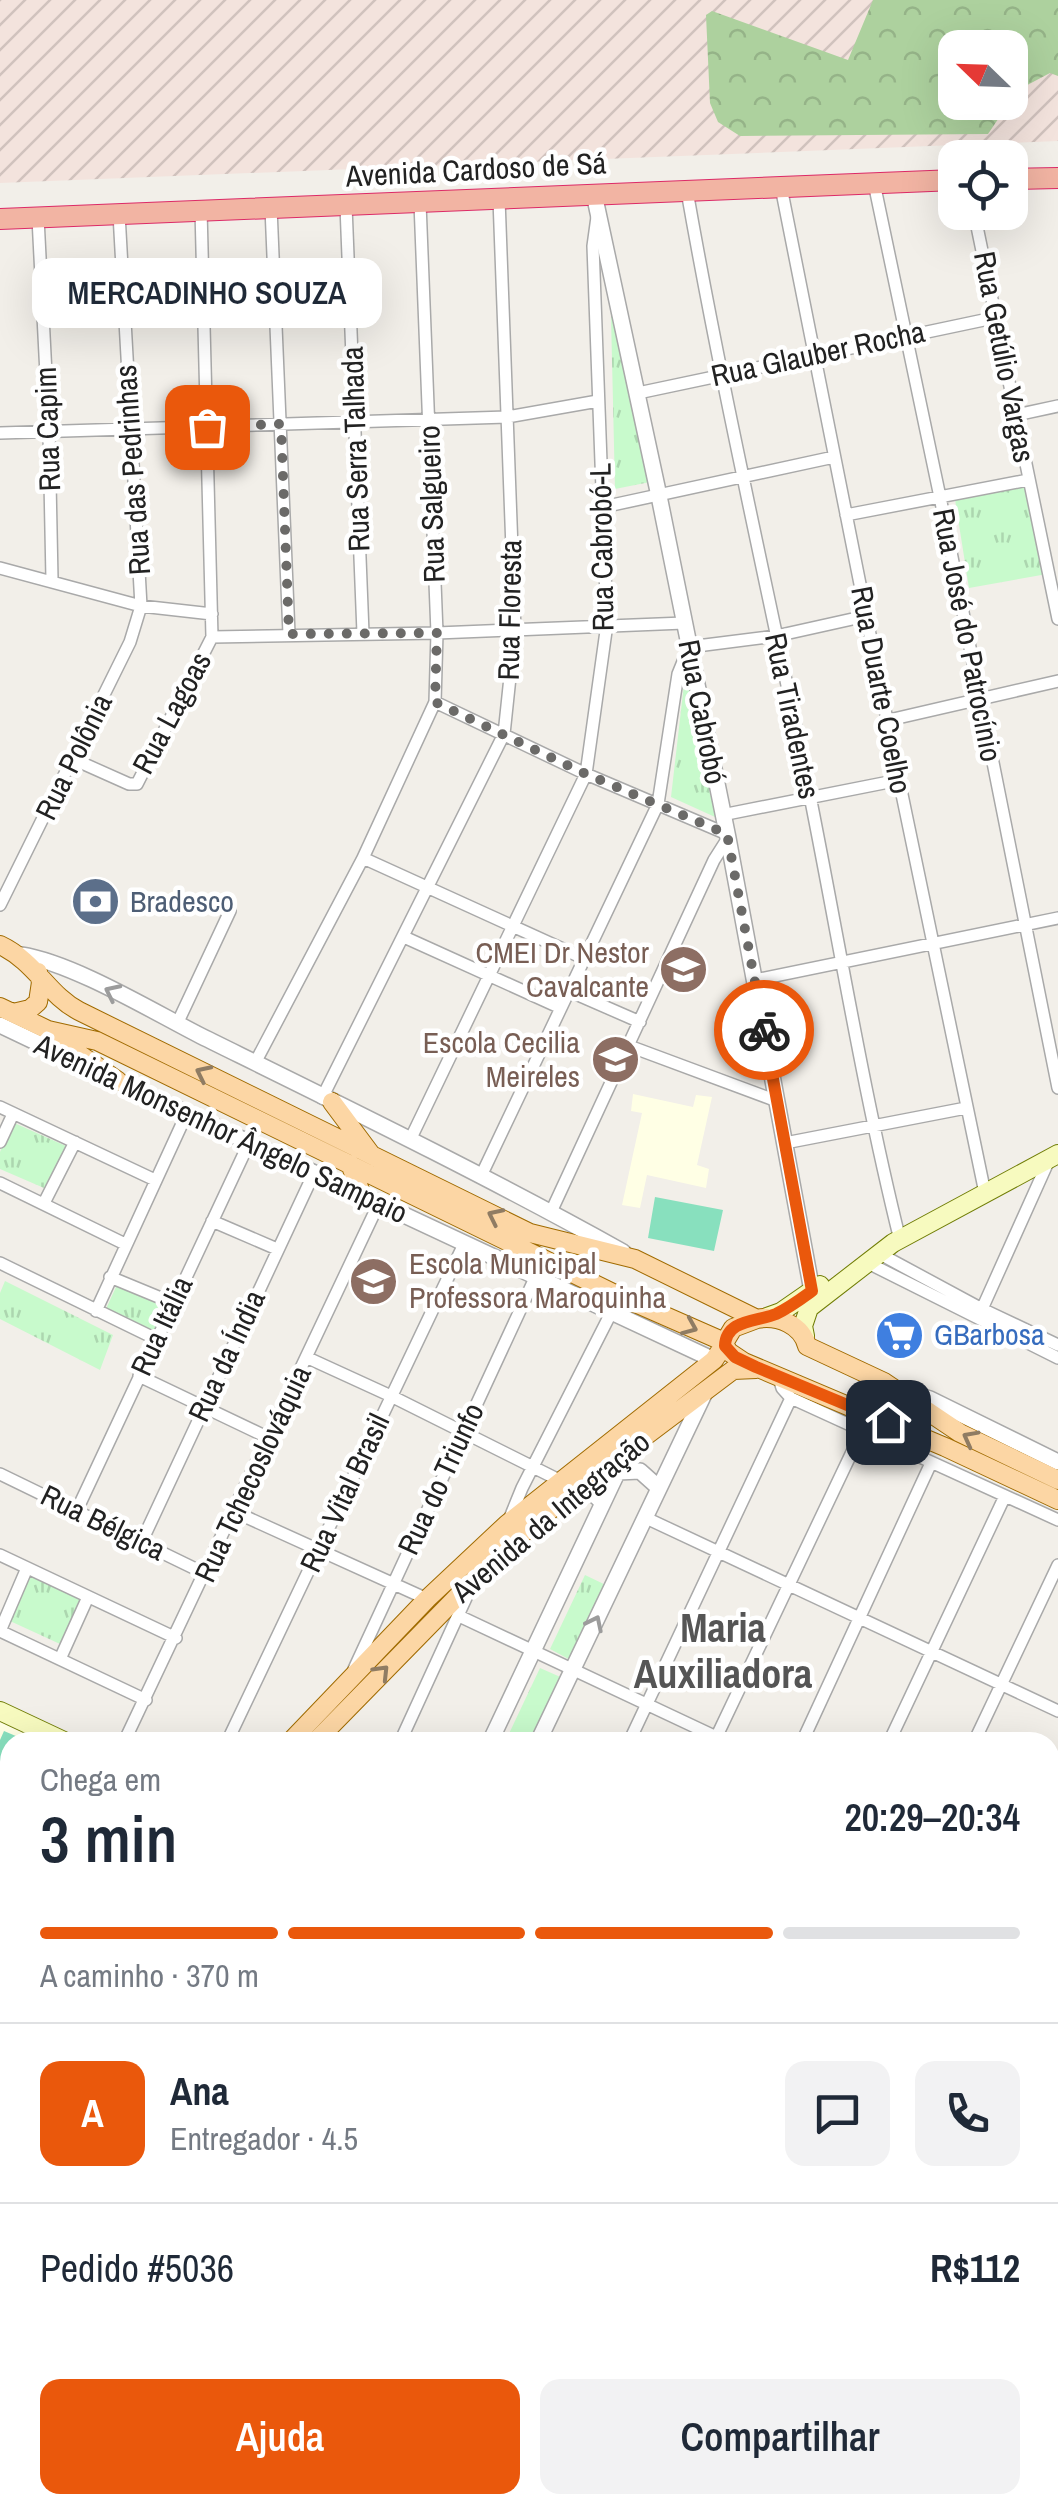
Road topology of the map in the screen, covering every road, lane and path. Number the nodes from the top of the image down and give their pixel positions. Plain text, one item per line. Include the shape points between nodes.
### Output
1 (1058, 178) edge
2 (1028, 179) edge
3 (938, 181) edge
4 (874, 183) junction
5 (781, 187) junction
6 (687, 191) junction
7 (499, 199) junction
8 (420, 203) junction
9 (596, 203) junction
10 (346, 206) junction
11 (271, 208) junction
12 (201, 210) junction
13 (119, 214) junction
14 (38, 218) junction
15 (0, 219) edge
16 (978, 230) edge
17 (998, 317) junction
18 (904, 336) junction
19 (814, 355) junction
20 (719, 374) junction
21 (638, 393) junction
22 (598, 401) junction
23 (1058, 406) edge
24 (1016, 415) junction
25 (506, 417) junction
26 (429, 418) junction
27 (355, 420) junction
28 (281, 424) junction
29 (207, 427) junction
30 (129, 431) junction
31 (50, 433) junction
32 (0, 434) edge
33 (834, 457) junction
34 (741, 475) junction
35 (1028, 480) junction
36 (660, 496) junction
37 (940, 498) junction
38 (603, 507) junction
39 (846, 515) junction
40 (0, 568) edge
41 (1054, 577) edge
42 (52, 580) junction
43 (142, 606) junction
44 (212, 614) junction
45 (866, 616) junction
46 (1058, 619) edge
47 (684, 623) junction
48 (607, 624) junction
49 (515, 630) junction
50 (364, 633) junction
51 (437, 633) junction
52 (289, 634) junction
53 (776, 636) junction
54 (212, 637) junction
55 (689, 647) junction
56 (1058, 681) edge
57 (979, 701) junction
58 (435, 702) junction
59 (888, 720) junction
60 (504, 734) junction
61 (73, 759) junction
62 (586, 774) junction
63 (898, 780) junction
64 (810, 797) junction
65 (658, 804) junction
66 (722, 815) junction
67 (727, 836) junction
68 (363, 858) junction
69 (428, 889) junction
70 (0, 906) edge
71 (230, 911) dead end
72 (1058, 918) edge
73 (1023, 925) junction
74 (513, 926) junction
75 (404, 937) junction
76 (933, 942) junction
77 (0, 945) edge
78 (21, 955) junction
79 (584, 959) junction
80 (842, 962) junction
81 (38, 972) junction
82 (489, 976) junction
83 (756, 980) junction
84 (570, 991) junction
85 (562, 1008) junction
86 (4, 1015) edge
87 (640, 1022) junction
88 (177, 1024) junction
89 (40, 1028) junction
90 (630, 1046) junction
91 (255, 1062) junction
92 (118, 1081) junction
93 (1058, 1088) edge
94 (327, 1100) junction
95 (777, 1102) junction
96 (0, 1107) edge
97 (966, 1108) junction
98 (187, 1113) junction
99 (14, 1114) junction
100 (872, 1126) junction
101 (410, 1140) junction
102 (0, 1142) edge
103 (75, 1142) junction
104 (249, 1143) junction
105 (785, 1143) junction
106 (373, 1157) junction
107 (1054, 1157) edge
108 (350, 1164) junction
109 (314, 1172) junction
110 (481, 1176) junction
111 (155, 1180) junction
112 (0, 1183) edge
113 (985, 1193) junction
114 (370, 1199) junction
115 (44, 1203) junction
116 (551, 1212) junction
117 (212, 1221) junction
118 (125, 1244) junction
119 (464, 1244) junction
120 (277, 1250) junction
121 (886, 1250) junction
122 (635, 1259) junction
123 (0, 1263) edge
124 (110, 1277) junction
125 (535, 1278) junction
126 (812, 1291) junction
127 (173, 1303) junction
128 (982, 1309) junction
129 (96, 1311) junction
130 (611, 1313) junction
131 (762, 1318) junction
132 (156, 1339) junction
133 (806, 1341) junction
134 (1058, 1345) edge
135 (721, 1349) junction
136 (308, 1358) junction
137 (1058, 1358) edge
138 (771, 1373) junction
139 (139, 1376) junction
140 (898, 1389) junction
141 (706, 1390) junction
142 (391, 1396) junction
143 (790, 1398) junction
144 (203, 1407) junction
145 (463, 1431) junction
146 (909, 1431) junction
147 (870, 1434) junction
148 (269, 1438) junction
149 (628, 1450) junction
150 (1058, 1462) edge
151 (931, 1463) junction
152 (533, 1465) junction
153 (618, 1472) junction
154 (0, 1474) edge
155 (1058, 1480) edge
156 (568, 1485) junction
157 (659, 1488) junction
158 (1005, 1496) junction
159 (1058, 1500) edge
160 (602, 1505) junction
161 (77, 1510) junction
162 (235, 1512) junction
163 (646, 1518) junction
164 (1058, 1520) edge
165 (507, 1524) junction
166 (142, 1541) junction
167 (319, 1549) junction
168 (720, 1553) junction
169 (0, 1555) edge
170 (1058, 1565) edge
171 (27, 1568) junction
172 (206, 1574) junction
173 (475, 1576) junction
174 (393, 1581) junction
175 (789, 1586) junction
176 (88, 1597) junction
177 (427, 1599) junction
178 (460, 1616) junction
179 (860, 1618) junction
180 (0, 1631) edge
181 (176, 1638) junction
182 (533, 1651) junction
183 (932, 1652) junction
184 (60, 1660) junction
185 (573, 1669) junction
186 (348, 1681) junction
187 (1002, 1684) junction
188 (146, 1700) junction
189 (647, 1704) junction
190 (0, 1711) edge
191 (1058, 1712) edge
192 (45, 1732) edge
193 (129, 1732) edge
194 (232, 1732) edge
195 (300, 1732) edge
196 (326, 1732) edge
197 (405, 1732) edge
198 (495, 1732) edge
199 (543, 1732) edge
200 (634, 1732) edge
201 (701, 1732) edge
202 (723, 1732) edge
203 (807, 1732) edge
204 (893, 1732) edge
205 (979, 1732) edge

1 - 2 highway
3 - 4 highway, Avenida Cardoso de Sá
4 - 5 highway, Avenida Cardoso de Sá
4 - 18 street, Rua José do Patrocínio
5 - 6 highway, Avenida Cardoso de Sá
5 - 19 street, Rua Duarte Coelho
6 - 9 highway, Avenida Cardoso de Sá
6 - 20 street, Rua Tiradentes
7 - 8 highway, Avenida Cardoso de Sá
7 - 9 highway, Avenida Cardoso de Sá
7 - 25 street, Rua Floresta
8 - 10 highway, Avenida Cardoso de Sá
8 - 26 street, Rua Salgueiro
9 - 21 street, Rua Cabrobó
9 - 22 street, Rua Cabrobó-L
10 - 11 highway, Avenida Cardoso de Sá
10 - 27 street, Rua Serra Talhada
11 - 12 highway, Avenida Cardoso de Sá
11 - 28 street
12 - 13 highway, Avenida Cardoso de Sá
12 - 29 street, Rua Lagoas
13 - 14 highway, Avenida Cardoso de Sá
13 - 30 street, Rua das Pedrinhas
14 - 15 highway, Avenida Cardoso de Sá
14 - 31 street, Rua Capim
16 - 17 street, Rua Getúlio Vargas
17 - 18 street, Rua Glauber Rocha
17 - 24 street, Rua Getúlio Vargas
18 - 19 street, Rua Glauber Rocha
18 - 37 street, Rua José do Patrocínio
19 - 20 street, Rua Glauber Rocha
19 - 33 street, Rua Duarte Coelho
20 - 21 street, Rua Glauber Rocha
20 - 34 street, Rua Tiradentes
21 - 36 street, Rua Cabrobó
22 - 25 street
22 - 38 street, Rua Cabrobó-L
23 - 24 street
24 - 35 street, Rua Getúlio Vargas
25 - 26 street
25 - 49 street, Rua Floresta
26 - 27 street
26 - 51 street, Rua Salgueiro
27 - 28 street
27 - 50 street, Rua Serra Talhada
28 - 29 street
28 - 52 street
29 - 30 street
29 - 44 street, Rua Lagoas
30 - 31 street
30 - 43 street, Rua das Pedrinhas
31 - 32 street
31 - 42 street, Rua Capim
33 - 34 street
33 - 39 street, Rua Duarte Coelho
34 - 36 street
34 - 53 street, Rua Tiradentes
35 - 37 street
35 - 41 street, Rua Getúlio Vargas
36 - 38 street
36 - 47 street, Rua Cabrobó
37 - 39 street
37 - 57 street, Rua José do Patrocínio
38 - 48 street, Rua Cabrobó-L
39 - 45 street, Rua Duarte Coelho
40 - 42 street
41 - 46 street, Rua Getúlio Vargas
42 - 43 street
43 - 44 street
43 - 61 street, Rua Polônia
44 - 54 street, Rua Lagoas
45 - 53 street
45 - 59 street, Rua Duarte Coelho
47 - 48 street
47 - 55 street, Rua Cabrobó
48 - 49 street
48 - 62 street, Rua Cabrobó-L
49 - 51 street
49 - 60 street, Rua Floresta
50 - 51 street
50 - 52 street
51 - 58 street, Rua Salgueiro
52 - 54 street
53 - 55 street
53 - 64 street, Rua Tiradentes
54 - 61 street, Rua Lagoas via 141,780 121,781
55 - 65 street via 678,674
55 - 66 street, Rua Cabrobó
56 - 57 street
57 - 59 street
57 - 73 street, Rua José do Patrocínio
58 - 60 street
58 - 68 street, Rua Salgueiro
59 - 63 street, Rua Duarte Coelho
60 - 62 street
60 - 69 street, Rua Floresta
61 - 70 street, Rua Polônia
62 - 65 street
62 - 74 street, Rua Cabrobó-L
63 - 64 street
63 - 76 street, Rua Duarte Coelho
64 - 66 street
64 - 80 street, Rua Tiradentes
65 - 67 street
65 - 79 street
66 - 67 street, Rua Cabrobó
67 - 83 street, Rua Cabrobó
67 - 87 street
68 - 69 street
68 - 91 street, Rua Salgueiro
69 - 74 street
69 - 75 street, Rua Floresta
71 - 88 street
72 - 73 street
73 - 76 street
73 - 93 street, Rua José do Patrocínio
74 - 79 street
74 - 82 street, Rua Cabrobó-L
75 - 82 street
75 - 94 street, Rua Floresta
76 - 80 street
76 - 97 street, Rua Duarte Coelho
77 - 78 main road, Avenida Monsenhor Ângelo Sampaio
78 - 81 main road, Avenida Monsenhor Ângelo Sampaio
88 -> 78 street, Avenida Monsenhor Ângelo Sampaio
79 - 84 street
80 - 83 street
80 - 100 street, Rua Tiradentes
81 - 86 main road via 38,1002
106 -> 81 main road, Avenida Monsenhor Ângelo Sampaio via 71,1007
82 - 85 street
82 - 101 street, Rua Cabrobó-L
83 - 95 street, Rua Cabrobó
84 - 85 street
84 - 87 street
85 - 110 street
86 - 89 main road, Avenida Monsenhor Ângelo Sampaio
86 - 92 street, Avenida Monsenhor Ângelo Sampaio
87 - 90 street
88 - 91 street, Avenida Monsenhor Ângelo Sampaio
89 - 92 main road
89 - 108 main road, Avenida Monsenhor Ângelo Sampaio via 98,1041
90 - 95 street
90 - 116 street
91 - 94 street, Avenida Monsenhor Ângelo Sampaio
92 - 98 street, Avenida Monsenhor Ângelo Sampaio
94 - 101 street, Avenida Monsenhor Ângelo Sampaio
94 - 106 main road
95 - 105 street, Rua Cabrobó
96 - 99 street
97 - 100 street
97 - 113 street, Rua Duarte Coelho
98 - 104 street, Avenida Monsenhor Ângelo Sampaio
98 - 111 street
99 - 102 street
99 - 103 street
100 - 105 street
100 - 121 street, Rua Tiradentes
101 - 110 street, Avenida Monsenhor Ângelo Sampaio
103 - 111 street
103 - 115 street
104 - 109 street, Avenida Monsenhor Ângelo Sampaio
104 - 117 street, Rua Itália
105 - 126 street, Rua Cabrobó
122 -> 106 main road, Avenida Monsenhor Ângelo Sampaio via 530,1233
107 - 113 main road
107 - 128 street
108 - 114 main road
108 -> 135 main road, Avenida Monsenhor Ângelo Sampaio
109 - 114 street, Avenida Monsenhor Ângelo Sampaio
109 - 120 street, Rua da Índia
110 - 116 street, Avenida Monsenhor Ângelo Sampaio
111 - 118 street
112 - 115 street
113 - 121 main road
114 - 119 street, Avenida Monsenhor Ângelo Sampaio
114 - 136 street, Rua Tchecoslováquia
115 - 118 street
116 - 122 street, Avenida Monsenhor Ângelo Sampaio
117 - 120 street
117 - 127 street, Rua Itália
118 - 124 street
119 - 125 street, Avenida Monsenhor Ângelo Sampaio
119 - 142 street, Rua Vital Brasil
120 - 144 street, Rua da Índia
121 - 126 main road via 864,1254
121 - 128 street
121 - 133 main road via 809,1308
121 - 137 street
122 - 131 main road, Avenida Monsenhor Ângelo Sampaio
123 - 129 street
124 - 127 street
124 - 129 street
125 - 130 street, Avenida Monsenhor Ângelo Sampaio
125 - 145 street, Rua do Triunfo
126 - 131 main road
127 - 132 street, Rua Itália
128 - 134 street
129 - 132 street
130 - 135 street, Avenida Monsenhor Ângelo Sampaio
130 - 152 street
131 - 133 main road, Avenida Monsenhor Ângelo Sampaio via 796,1327
131 - 135 main road, Avenida da Integração via 732,1328
132 - 139 street, Rua Itália
133 - 138 main road via 797,1370
133 - 140 main road, Avenida Monsenhor Ângelo Sampaio
135 - 138 main road, Avenida Monsenhor Ângelo Sampaio
135 - 156 main road, Avenida da Integração
136 - 142 street
136 - 148 street, Rua Tchecoslováquia
138 - 141 main road, Avenida da Integração via 733,1370
138 - 143 street, Avenida Monsenhor Ângelo Sampaio
138 - 146 main road, Avenida Monsenhor Ângelo Sampaio
139 - 144 street
139 - 161 street, Rua Itália
140 - 150 street via 930,1398
155 -> 140 main road, Avenida Monsenhor Ângelo Sampaio via 960,1432
141 - 149 main road, Avenida da Integração
141 - 157 street
142 - 145 street
142 - 167 street, Rua Vital Brasil
143 - 147 street
143 - 168 street
144 - 148 street
144 - 166 street, Rua da Índia
145 - 152 street
145 - 174 street, Rua do Triunfo
146 - 147 main road
146 - 159 main road, Avenida Monsenhor Ângelo Sampaio
147 - 151 street
147 - 175 street
148 - 162 street, Rua Tchecoslováquia
149 - 153 street
149 - 156 main road, Avenida da Integração
151 - 158 street
151 - 179 street
152 - 156 street
152 - 165 street
153 - 157 street via 640,1472
153 - 160 street
154 - 161 street, Rua Bélgica
156 - 160 street
156 - 165 main road, Avenida da Integração
156 - 173 main road, Avenida da Integração
157 - 163 street
158 - 164 street
158 - 183 street
160 - 182 street
161 - 166 street, Rua Bélgica
162 - 167 street
162 - 172 street, Rua Tchecoslováquia
163 - 168 street
185 -> 163 street
165 - 177 main road, Avenida da Integração
166 - 172 street, Rua Bélgica
167 - 174 street
167 - 194 street, Rua Vital Brasil
168 - 175 street
168 - 189 street
169 - 171 street
170 - 187 street
171 - 176 street
171 - 180 street
172 - 181 street, Rua Tchecoslováquia
173 - 178 street
196 -> 173 main road, Avenida da Integração
174 - 177 street
174 - 186 street, Rua do Triunfo
175 - 179 street
175 - 202 street
176 - 181 street
176 - 184 street
177 - 186 main road, Avenida da Integração
178 - 182 street
178 - 197 street
179 - 183 street
179 - 203 street
180 - 184 street
181 - 188 street, Rua Tchecoslováquia
182 - 185 street
182 - 198 street
183 - 187 street
183 - 204 street
184 - 188 street
185 - 189 street
185 - 199 street
186 - 195 main road, Avenida da Integração
187 - 191 street
187 - 205 street
188 - 193 street, Rua Tchecoslováquia
189 - 200 street
189 - 201 street
190 - 192 main road

